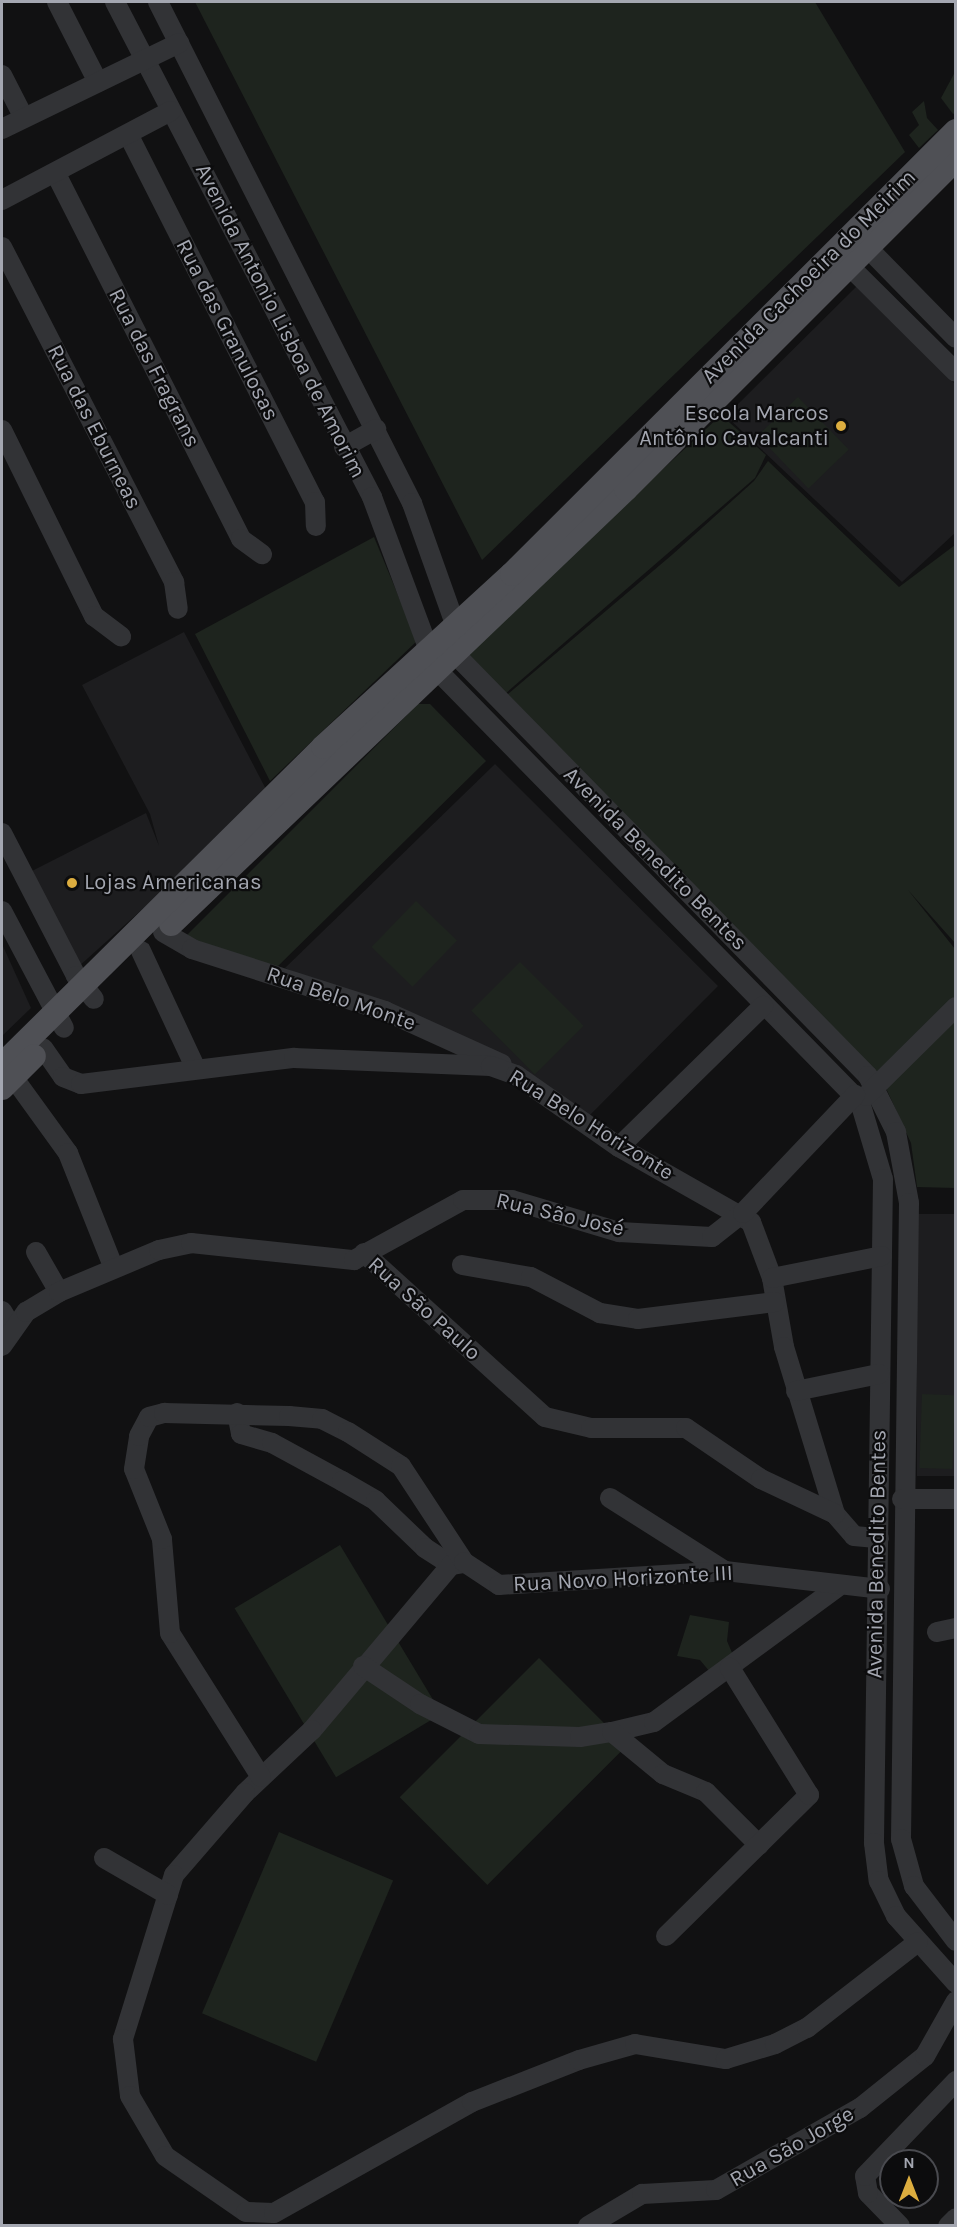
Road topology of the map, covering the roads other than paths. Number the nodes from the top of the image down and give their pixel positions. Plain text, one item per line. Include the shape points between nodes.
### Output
1 (57, 2) edge
2 (115, 2) edge
3 (158, 2) edge
4 (179, 43) junction
5 (145, 60) junction
6 (2, 75) edge
7 (98, 82) junction
8 (171, 111) junction
9 (24, 118) junction
10 (2, 129) edge
11 (956, 131) edge
12 (129, 136) junction
13 (956, 159) edge
14 (56, 174) junction
15 (2, 200) edge
16 (860, 241) junction
17 (2, 247) edge
18 (842, 259) junction
19 (956, 338) edge
20 (956, 372) edge
21 (376, 429) junction
22 (2, 430) edge
23 (344, 447) junction
24 (315, 526) dead end
25 (262, 554) dead end
26 (178, 609) dead end
27 (455, 624) junction
28 (121, 636) dead end
29 (454, 652) junction
30 (433, 658) junction
31 (2, 833) edge
32 (9, 866) edge
33 (2, 911) edge
34 (163, 932) junction
35 (141, 951) junction
36 (89, 993) junction
37 (763, 1006) junction
38 (956, 1007) edge
39 (60, 1021) junction
40 (43, 1048) junction
41 (195, 1067) junction
42 (516, 1075) junction
43 (5, 1077) edge
44 (875, 1087) junction
45 (857, 1099) junction
46 (619, 1147) junction
47 (743, 1213) junction
48 (36, 1252) dead end
49 (364, 1253) junction
50 (882, 1256) junction
51 (112, 1266) junction
52 (462, 1266) dead end
53 (772, 1278) junction
54 (59, 1292) junction
55 (775, 1302) junction
56 (2, 1311) edge
57 (13, 1329) junction
58 (2, 1346) edge
59 (879, 1374) junction
60 (796, 1391) junction
61 (237, 1413) junction
62 (610, 1498) dead end
63 (902, 1499) junction
64 (956, 1499) edge
65 (835, 1514) junction
66 (879, 1538) junction
67 (458, 1564) junction
68 (725, 1571) junction
69 (838, 1587) junction
70 (880, 1589) junction
71 (880, 1655) junction
72 (903, 1655) junction
73 (363, 1665) junction
74 (730, 1668) junction
75 (612, 1732) junction
76 (261, 1777) junction
77 (759, 1845) junction
78 (104, 1857) dead end
79 (168, 1895) junction
80 (666, 1936) dead end
81 (955, 1939) edge
82 (918, 1942) junction
83 (956, 1983) edge
84 (956, 2001) edge
85 (956, 2081) edge
86 (956, 2218) edge
87 (588, 2226) edge
88 (900, 2226) edge
89 (948, 2226) edge

1 - 7 street
2 - 5 street, Avenida Antonio Lisboa de Amorim
3 - 4 street, Avenida Antonio Lisboa de Amorim
4 - 5 street
4 - 21 street, Avenida Antonio Lisboa de Amorim
5 - 7 street
5 - 8 street, Avenida Antonio Lisboa de Amorim
6 - 9 street
7 - 9 street
8 - 12 street
8 - 23 street, Avenida Antonio Lisboa de Amorim
9 - 10 street
11 - 16 main road, Avenida Cachoeira do Meirim
12 - 14 street
12 - 24 street, Rua das Granulosas via 315,502
13 - 16 main road, Avenida Cachoeira do Meirim
14 - 15 street
14 - 25 street, Rua das Fragrans via 241,539
16 - 18 main road, Avenida Cachoeira do Meirim
16 - 19 street
17 - 26 street, Rua das Eburneas via 174,582
18 - 20 street
18 - 27 main road, Avenida Cachoeira do Meirim
18 - 29 main road, Avenida Cachoeira do Meirim via 626,489
21 - 23 street
21 - 27 street, Avenida Antonio Lisboa de Amorim via 412,503
22 - 28 street via 94,616
23 - 30 street, Avenida Antonio Lisboa de Amorim via 395,549
27 - 29 street
27 - 30 main road, Avenida Cachoeira do Meirim
29 - 30 main road, Avenida Cachoeira do Meirim
29 - 44 street, Avenida Benedito Bentes
30 - 34 main road
30 - 36 main road
30 - 37 street, Avenida Benedito Bentes
31 - 32 street
32 - 36 street
33 - 39 street
34 - 35 main road
34 - 42 street, Rua Belo Monte via 192,949 385,1011
35 - 36 main road
35 - 41 street
36 - 39 main road
37 - 45 street, Avenida Benedito Bentes
37 - 46 street
38 - 44 street
39 - 40 main road
39 - 43 main road
40 - 41 street, Rua Belo Horizonte via 73,1083
40 - 43 main road
41 - 42 street, Rua Belo Horizonte via 294,1058 364,1059 491,1066
42 - 46 street, Rua Belo Horizonte
43 - 51 street via 68,1153
44 - 45 street
44 - 63 street, Avenida Benedito Bentes via 896,1132 908,1193
45 - 47 street, Rua São José
45 - 50 street, Avenida Benedito Bentes via 883,1179
46 - 47 street, Rua Belo Horizonte
47 - 49 street, Rua São José via 712,1237 688,1238 602,1229 489,1197 450,1204
47 - 53 street
48 - 54 street
49 - 51 street, Rua São Paulo via 336,1261 191,1244
49 - 65 street, Rua São Paulo via 545,1418 591,1428 686,1428 761,1479
50 - 53 street
50 - 59 street, Avenida Benedito Bentes
51 - 54 street, Rua São Paulo
52 - 55 street via 531,1277 600,1313 638,1319
53 - 55 street
54 - 57 street, Rua São Paulo via 26,1312
55 - 60 street
56 - 57 street
57 - 58 street, Rua São Paulo
59 - 60 street
59 - 66 street, Avenida Benedito Bentes
60 - 65 street
61 - 67 street via 241,1434 272,1443 376,1501
61 - 67 street, Rua Novo Horizonte III via 322,1419 377,1448 401,1467
61 - 76 street, Rua Novo Horizonte III via 172,1412 149,1418 134,1451 134,1469 162,1539 170,1633
62 - 68 street
63 - 64 street
63 - 72 street, Avenida Benedito Bentes
65 - 66 street via 854,1536
66 - 70 street, Avenida Benedito Bentes
67 - 68 street, Rua Novo Horizonte III via 488,1580 513,1586
67 - 73 street
68 - 69 street, Rua Novo Horizonte III
69 - 70 street, Rua Novo Horizonte III
69 - 74 street
70 - 71 street, Avenida Benedito Bentes
71 - 72 street
71 - 82 street, Avenida Benedito Bentes via 874,1704 874,1844 879,1881 896,1916
72 - 81 street, Avenida Benedito Bentes via 901,1839 914,1886
73 - 75 street via 420,1704 479,1734 580,1737
73 - 76 street via 312,1730
74 - 75 street via 654,1722
74 - 77 street via 810,1792
75 - 77 street via 663,1774 706,1792
76 - 79 street via 174,1875
77 - 80 street
78 - 79 street
79 - 82 street via 127,2014 124,2068 130,2096 165,2156 226,2201 263,2215 287,2208 388,2144 472,2102 579,2060 635,2044 726,2059 775,2044 816,2022
82 - 83 street, Avenida Benedito Bentes
84 - 87 street, Rua São Jorge via 925,2056 860,2108 738,2181 716,2190 642,2194
85 - 88 street via 865,2176 868,2193
86 - 89 street

